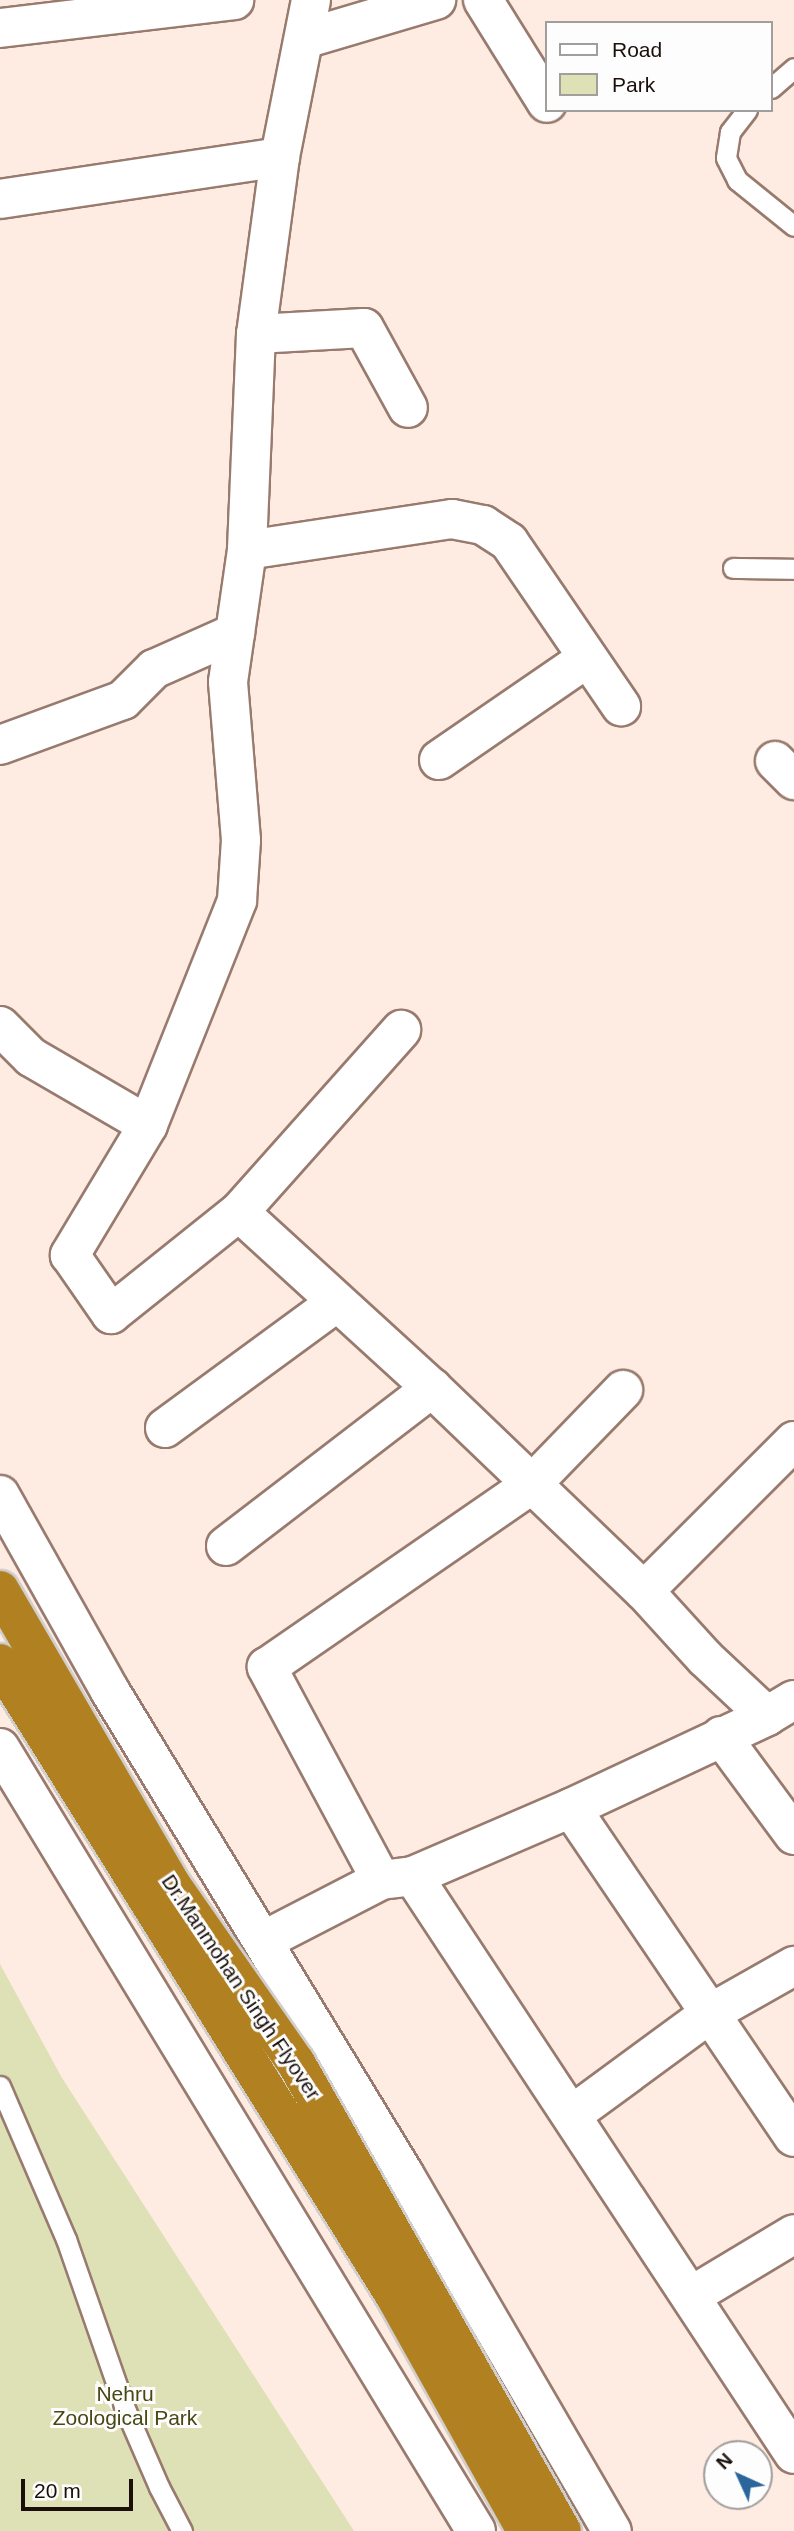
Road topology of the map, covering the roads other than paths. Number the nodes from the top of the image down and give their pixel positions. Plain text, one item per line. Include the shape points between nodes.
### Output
1 (234, 0) edge
2 (312, 0) edge
3 (436, 0) edge
4 (483, 0) edge
5 (0, 27) edge
6 (304, 39) junction
7 (794, 68) edge
8 (773, 86) edge
9 (546, 101) edge
10 (745, 112) edge
11 (280, 157) junction
12 (0, 199) edge
13 (794, 226) edge
14 (256, 334) junction
15 (408, 408) dead end
16 (247, 550) junction
17 (733, 568) dead end
18 (794, 569) edge
19 (235, 633) junction
20 (586, 659) junction
21 (621, 706) dead end
22 (0, 745) edge
23 (439, 760) dead end
24 (0, 1026) edge
25 (401, 1030) dead end
26 (148, 1125) junction
27 (239, 1212) junction
28 (337, 1302) junction
29 (432, 1388) junction
30 (624, 1390) dead end
31 (165, 1428) dead end
32 (794, 1441) edge
33 (532, 1484) junction
34 (0, 1495) edge
35 (226, 1546) dead end
36 (0, 1590) edge
37 (644, 1591) junction
38 (0, 1663) edge
39 (110, 1691) junction
40 (780, 1708) edge
41 (721, 1736) junction
42 (7, 1759) edge
43 (571, 1808) junction
44 (794, 1835) edge
45 (397, 1878) junction
46 (263, 1941) junction
47 (794, 1966) edge
48 (709, 2014) junction
49 (0, 2086) edge
50 (573, 2114) junction
51 (794, 2137) edge
52 (794, 2234) edge
53 (691, 2296) junction
54 (792, 2444) edge
55 (183, 2531) edge
56 (476, 2531) edge
57 (526, 2531) edge
58 (562, 2531) edge
59 (612, 2531) edge

1 - 5 street
2 - 6 street
3 - 6 street
4 - 9 street
6 - 11 street
7 - 8 lane
10 - 13 lane via 730,132 726,158 737,180
11 - 12 street
11 - 14 street
14 - 15 street via 364,328
14 - 16 street
16 - 19 street
16 - 20 street via 452,519 483,524 509,542
17 - 18 lane
19 - 22 street via 154,669 123,700
19 - 26 street via 228,682 241,840 237,901
20 - 21 street
20 - 23 street
24 - 26 street via 31,1056
25 - 27 street
26 - 27 street via 70,1255 111,1314
27 - 28 street
28 - 29 street
28 - 31 street
29 - 33 street
29 - 35 street
30 - 33 street
32 - 37 street
33 - 37 street
33 - 45 street via 267,1667
34 - 39 street
36 - 58 highway, Dr.Manmohan Singh Flyover, bridge via 171,1884 296,2063
37 - 40 street via 705,1658
38 - 57 highway, Dr.Manmohan Singh Flyover, bridge via 396,2298
39 - 42 street
39 - 46 street
40 - 41 street
41 - 43 street
41 - 44 street
42 - 56 street
43 - 45 street
43 - 48 street
45 - 46 street
45 - 50 street
46 - 59 street
47 - 48 street
48 - 50 street
48 - 51 street
49 - 55 lane via 66,2239 126,2411
50 - 53 street
52 - 53 street
53 - 54 street

